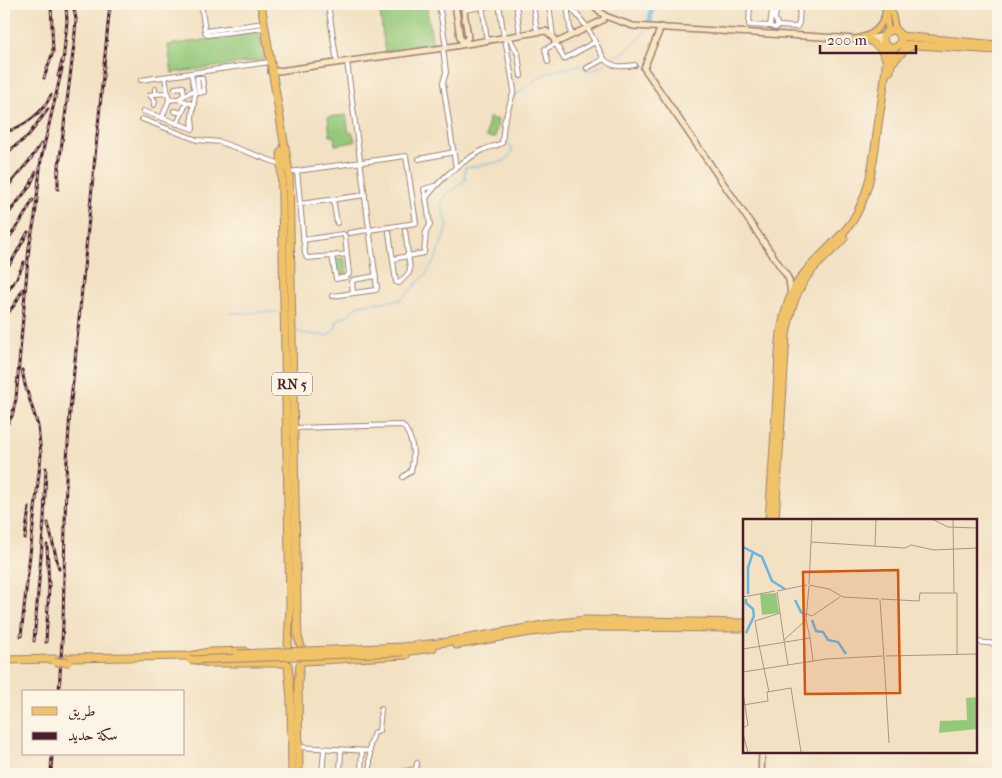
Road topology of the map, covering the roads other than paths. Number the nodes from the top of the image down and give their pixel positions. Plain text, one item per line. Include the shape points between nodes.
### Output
1 (201, 4) edge
2 (261, 4) edge
3 (328, 4) edge
4 (439, 4) edge
5 (455, 4) edge
6 (500, 4) edge
7 (516, 4) edge
8 (533, 4) edge
9 (549, 4) edge
10 (567, 4) edge
11 (592, 4) edge
12 (750, 4) edge
13 (775, 4) edge
14 (800, 4) edge
15 (482, 5) edge
16 (887, 6) edge
17 (463, 7) edge
18 (606, 16) junction
19 (264, 25) junction
20 (770, 26) junction
21 (778, 26) junction
22 (586, 27) junction
23 (661, 27) junction
24 (537, 32) junction
25 (520, 35) junction
26 (572, 36) junction
27 (506, 37) junction
28 (909, 37) junction
29 (892, 38) junction
30 (854, 39) junction
31 (867, 39) junction
32 (487, 41) junction
33 (555, 41) junction
34 (595, 42) junction
35 (464, 44) junction
36 (918, 44) junction
37 (998, 45) edge
38 (444, 48) junction
39 (998, 50) edge
40 (604, 59) junction
41 (270, 62) junction
42 (347, 62) junction
43 (548, 62) dead end
44 (337, 63) junction
45 (889, 64) junction
46 (635, 65) dead end
47 (586, 68) dead end
48 (271, 72) junction
49 (191, 73) junction
50 (521, 76) dead end
51 (165, 77) junction
52 (140, 80) dead end
53 (197, 87) junction
54 (175, 88) dead end
55 (168, 93) junction
56 (184, 96) junction
57 (178, 98) junction
58 (169, 100) junction
59 (187, 102) junction
60 (154, 105) dead end
61 (194, 105) junction
62 (143, 111) dead end
63 (174, 111) dead end
64 (182, 113) junction
65 (162, 118) junction
66 (142, 119) dead end
67 (177, 124) junction
68 (454, 152) junction
69 (419, 159) dead end
70 (361, 162) junction
71 (286, 168) junction
72 (456, 168) junction
73 (297, 171) junction
74 (365, 195) junction
75 (333, 200) junction
76 (286, 203) junction
77 (300, 204) junction
78 (337, 223) dead end
79 (370, 230) junction
80 (405, 230) dead end
81 (388, 232) dead end
82 (349, 233) dead end
83 (303, 240) junction
84 (347, 254) junction
85 (332, 256) junction
86 (408, 256) junction
87 (393, 258) junction
88 (376, 276) junction
89 (353, 293) junction
90 (791, 295) junction
91 (332, 296) dead end
92 (293, 428) junction
93 (403, 477) dead end
94 (769, 519) edge
95 (775, 519) edge
96 (743, 623) edge
97 (743, 628) edge
98 (977, 642) edge
99 (998, 644) edge
100 (435, 646) junction
101 (286, 647) junction
102 (302, 647) junction
103 (190, 658) junction
104 (4, 662) edge
105 (302, 663) junction
106 (287, 664) junction
107 (381, 709) dead end
108 (298, 747) junction
109 (324, 750) junction
110 (341, 750) junction
111 (362, 751) junction
112 (370, 751) junction
113 (762, 753) edge
114 (417, 763) dead end
115 (322, 772) edge
116 (361, 772) junction
117 (415, 772) edge
118 (340, 773) edge
119 (370, 773) edge
120 (292, 774) edge
121 (299, 774) edge
122 (390, 774) edge
123 (761, 774) edge

1 - 19 street via 206,33
2 - 19 highway, RN 5
3 - 44 street
4 - 38 street
5 - 35 main road via 460,38
6 - 15 street
6 - 27 street
7 - 25 street
8 - 24 street
9 - 33 street
10 - 22 street
10 - 26 street
11 - 18 main road
12 - 20 street via 750,25
13 - 20 street
13 - 21 street
14 - 21 street via 799,25
15 - 17 street
15 - 32 street
16 - 29 main road
16 - 30 main road via 877,31
17 - 35 main road via 468,37
18 - 22 main road
18 - 23 main road via 633,26
19 - 41 highway, RN 5
20 - 21 street
22 - 26 main road
22 - 34 street
23 - 30 main road
23 - 90 main road via 644,68 789,280
24 - 25 main road
24 - 33 main road via 546,31
25 - 27 main road
26 - 33 main road
27 - 32 main road
27 - 50 street via 518,54
27 - 72 street via 514,90 504,123 503,142
28 - 29 highway
28 - 29 highway via 900,33
28 - 37 highway
29 - 31 main road
29 - 36 highway
29 - 45 highway
30 - 31 main road
31 - 45 highway via 882,50
32 - 35 main road
33 - 34 street via 564,59
33 - 43 street via 545,49
34 - 40 street
35 - 38 main road
36 - 39 highway
36 - 45 highway via 905,49
38 - 42 main road
38 - 68 street via 446,72 443,83
40 - 46 street via 617,67
40 - 47 street
41 - 48 highway, RN 5
41 - 49 street
42 - 44 main road
42 - 70 street
44 - 48 main road
45 - 90 highway via 872,168 859,209 842,234 806,269
45 - 95 highway via 873,183 863,210 842,240 806,278 790,313
48 - 71 highway, RN 5
49 - 51 street
49 - 53 street
51 - 52 street
51 - 55 street
53 - 56 street
53 - 61 street
54 - 56 street via 183,87
55 - 58 street
55 - 60 street via 155,91
56 - 57 street
57 - 58 street
57 - 59 street
58 - 65 street
59 - 61 street
59 - 64 street
61 - 67 street via 193,130
62 - 65 street
63 - 64 street
64 - 67 street
65 - 67 street
66 - 71 street via 197,140 220,142
68 - 69 street
68 - 72 street
70 - 73 street
70 - 74 street
70 - 79 street via 406,156 416,221
71 - 73 street
71 - 76 highway, RN 5
72 - 86 street via 435,186 424,189 430,225 424,251
73 - 77 street
74 - 75 street
74 - 79 street
75 - 77 street
75 - 78 street
76 - 92 highway, RN 5
76 - 101 highway, RN 5 via 290,605
77 - 83 street
79 - 82 street
79 - 88 street
80 - 86 street
81 - 87 street
83 - 84 street via 343,234
83 - 85 street via 304,254 308,258
84 - 85 street
84 - 85 street via 349,274 346,278 335,277
86 - 87 street
86 - 87 street via 410,271 399,283 396,282
88 - 89 street via 353,280
88 - 89 street via 377,289
89 - 91 street
90 - 94 highway via 780,344
92 - 93 street via 402,424 410,437 413,462 412,471
92 - 102 highway, RN 5 via 298,637
96 - 100 highway via 586,620 526,627
97 - 100 highway via 562,628
98 - 99 street
100 - 102 highway
100 - 103 highway, bridge
100 - 105 highway via 427,652 381,658
101 - 102 highway via 295,644
101 - 103 highway via 209,652
101 - 106 highway via 282,654
102 - 105 highway via 306,655
103 - 104 highway, bridge
103 - 106 highway via 209,663 274,661
105 - 106 highway via 294,667
105 - 108 highway via 298,682
106 - 120 highway via 291,691
107 - 112 street via 380,728 373,734
108 - 109 street
108 - 121 highway
109 - 110 street
109 - 115 street
110 - 111 street
110 - 118 street
111 - 112 street
111 - 116 street
112 - 119 street
113 - 123 main road
114 - 117 street
115 - 118 street
116 - 118 street
116 - 119 street
117 - 122 street

